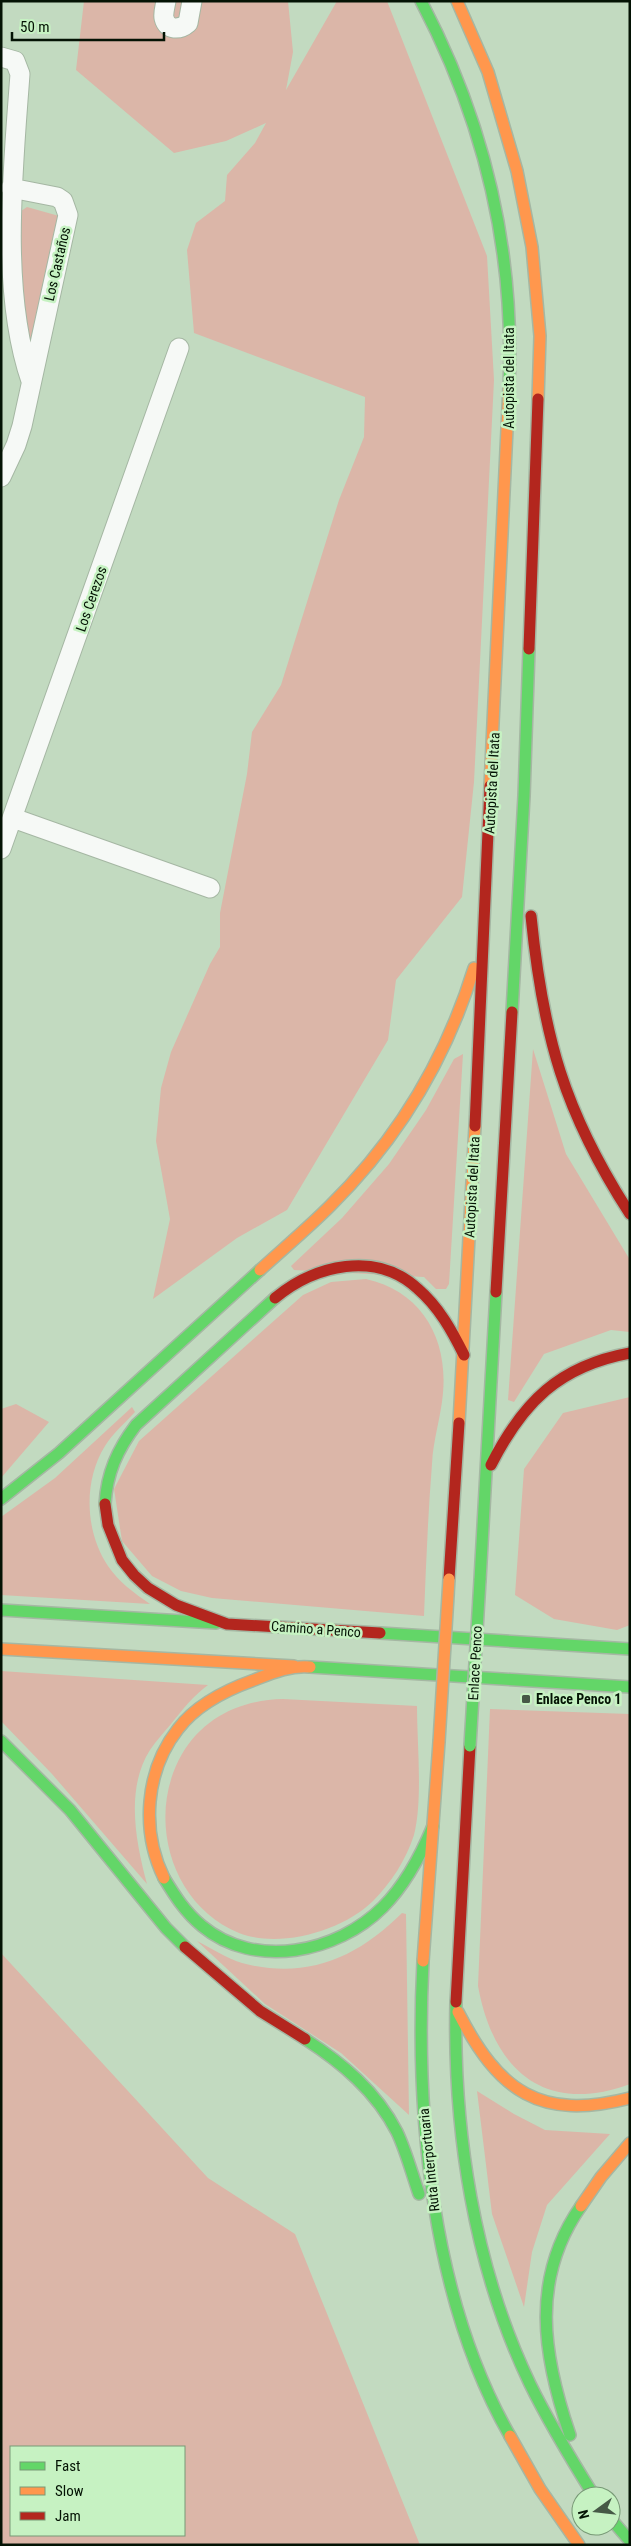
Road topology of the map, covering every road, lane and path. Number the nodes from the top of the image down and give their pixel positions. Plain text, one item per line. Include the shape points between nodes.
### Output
1 (166, 1) edge
2 (192, 1) edge
3 (421, 1) edge
4 (457, 1) edge
5 (1, 57) edge
6 (9, 114) edge
7 (11, 188) junction
8 (179, 348) dead end
9 (31, 381) junction
10 (1, 477) edge
11 (524, 796) junction
12 (13, 818) junction
13 (1, 849) edge
14 (210, 888) dead end
15 (485, 926) junction
16 (630, 1214) edge
17 (630, 1353) edge
18 (464, 1355) junction
19 (486, 1475) junction
20 (1, 1498) edge
21 (480, 1580) joint
22 (1, 1610) edge
23 (228, 1624) junction
24 (630, 1644) edge
25 (609, 1648) junction
26 (1, 1649) edge
27 (630, 1649) edge
28 (299, 1666) junction
29 (630, 1686) edge
30 (1, 1742) edge
31 (439, 1742) joint
32 (434, 1826) junction
33 (456, 2006) junction
34 (630, 2098) edge
35 (630, 2142) edge
36 (442, 2253) junction
37 (588, 2486) edge
38 (591, 2486) edge
39 (621, 2531) edge
40 (630, 2541) edge
41 (579, 2545) edge

1 - 2 street via 166,22 178,29 188,23
3 - 15 main road, Autopista del Itata via 452,63 475,127 499,222 508,288 508,440
4 - 11 main road, Autopista del Itata via 488,72 503,118 526,211 536,277 540,380
5 - 6 street via 12,59 20,68
6 - 7 street
7 - 9 street via 9,301 16,344
7 - 9 street, Los Castaños via 57,198 63,201 68,215
8 - 12 street, Los Cerezos
9 - 10 street, Los Castaños via 16,445
11 - 16 main road via 533,940 552,1052 577,1125
11 - 19 main road, Autopista del Itata
12 - 13 street, Los Cerezos
12 - 14 street
15 - 18 main road, Autopista del Itata
15 - 20 main road via 473,973 442,1055 408,1115 372,1162 330,1206 58,1453
17 - 19 main road via 585,1364 544,1388 507,1431
18 - 23 main road via 430,1299 409,1281 373,1266 340,1266 311,1275 285,1290 136,1426 114,1459 105,1487 106,1516 119,1556 140,1582 157,1594
18 - 31 main road, Autopista del Itata, bridge
19 - 21 main road, Autopista del Itata
21 - 33 main road, Enlace Penco, bridge
22 - 23 main road, Camino a Penco
23 - 25 main road, Camino a Penco
24 - 25 main road
25 - 27 main road, Camino a Penco
26 - 28 main road
28 - 29 main road
28 - 32 main road via 253,1680 216,1697 187,1719 164,1750 150,1787 149,1823 155,1858 179,1903 202,1927 233,1944 264,1951 313,1947 350,1932 380,1910 407,1877
30 - 36 main road via 70,1810 166,1928 195,1957 260,2010 337,2060 375,2098 402,2145
31 - 32 main road, Ruta Interportuaria
32 - 36 main road, Ruta Interportuaria via 424,1944 421,2044 426,2155
33 - 34 main road via 484,2058 521,2092 542,2102 567,2107 601,2106
33 - 37 main road via 464,2162 485,2265 525,2375 570,2462
35 - 38 main road via 576,2209 557,2251 546,2296 545,2334 549,2365 566,2426
36 - 41 main road, Ruta Interportuaria via 474,2358 510,2437 533,2480
39 - 40 main road

